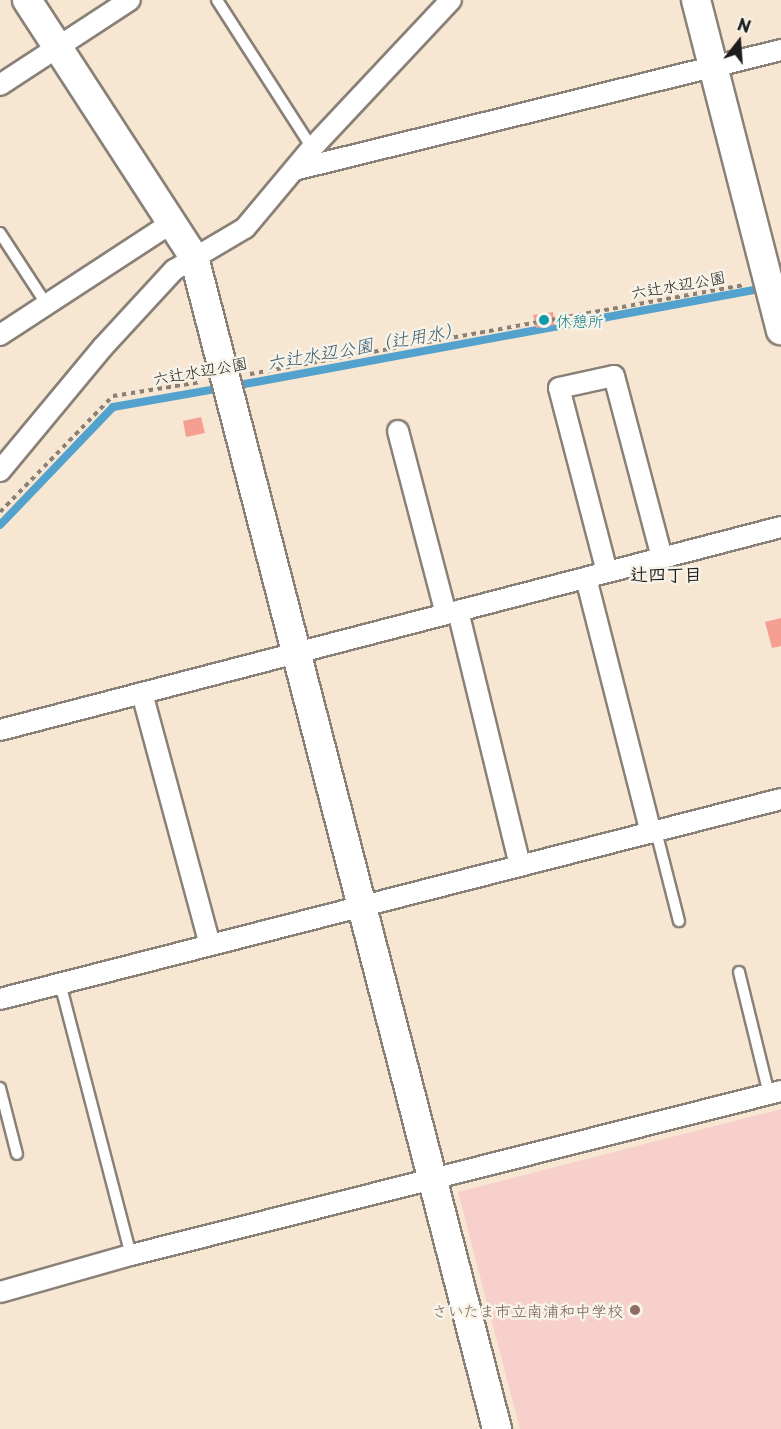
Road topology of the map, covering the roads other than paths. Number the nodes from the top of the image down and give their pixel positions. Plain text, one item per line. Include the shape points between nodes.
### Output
1 (27, 0) edge
2 (130, 0) edge
3 (218, 0) edge
4 (451, 0) edge
5 (696, 0) edge
6 (58, 47) junction
7 (781, 50) edge
8 (715, 67) junction
9 (0, 85) edge
10 (312, 148) junction
11 (294, 170) junction
12 (171, 223) junction
13 (0, 233) edge
14 (194, 257) junction
15 (47, 305) junction
16 (781, 330) edge
17 (0, 335) edge
18 (398, 431) dead end
19 (0, 471) edge
20 (781, 527) edge
21 (662, 558) junction
22 (607, 572) junction
23 (586, 578) junction
24 (452, 613) junction
25 (297, 653) junction
26 (142, 693) junction
27 (0, 730) edge
28 (781, 799) edge
29 (653, 832) junction
30 (520, 866) junction
31 (362, 906) junction
32 (679, 921) dead end
33 (210, 945) junction
34 (739, 972) dead end
35 (60, 983) junction
36 (0, 999) edge
37 (0, 1088) edge
38 (775, 1093) edge
39 (17, 1154) dead end
40 (433, 1179) junction
41 (131, 1255) junction
42 (0, 1292) edge
43 (497, 1429) edge

1 - 6 street
2 - 6 street
3 - 10 lane
4 - 10 street
5 - 8 street
6 - 9 street
6 - 12 street
7 - 8 street
8 - 11 street
8 - 16 street
10 - 11 street
11 - 14 street via 245,228
12 - 14 street
12 - 15 street
13 - 15 lane
14 - 19 street via 174,270 103,347
14 - 25 street
15 - 17 street
18 - 24 street
20 - 21 street
21 - 22 street
21 - 22 street via 614,376 559,388
22 - 23 street
23 - 24 street
23 - 29 street
24 - 25 street
24 - 30 street
25 - 26 street
25 - 31 street
26 - 27 street
26 - 33 street
28 - 29 street
29 - 30 street
29 - 32 lane
30 - 31 street
31 - 33 street
31 - 40 street
33 - 35 street
34 - 38 lane
35 - 36 street
35 - 41 lane
37 - 39 lane
38 - 40 street
40 - 41 street
40 - 43 street
41 - 42 street

